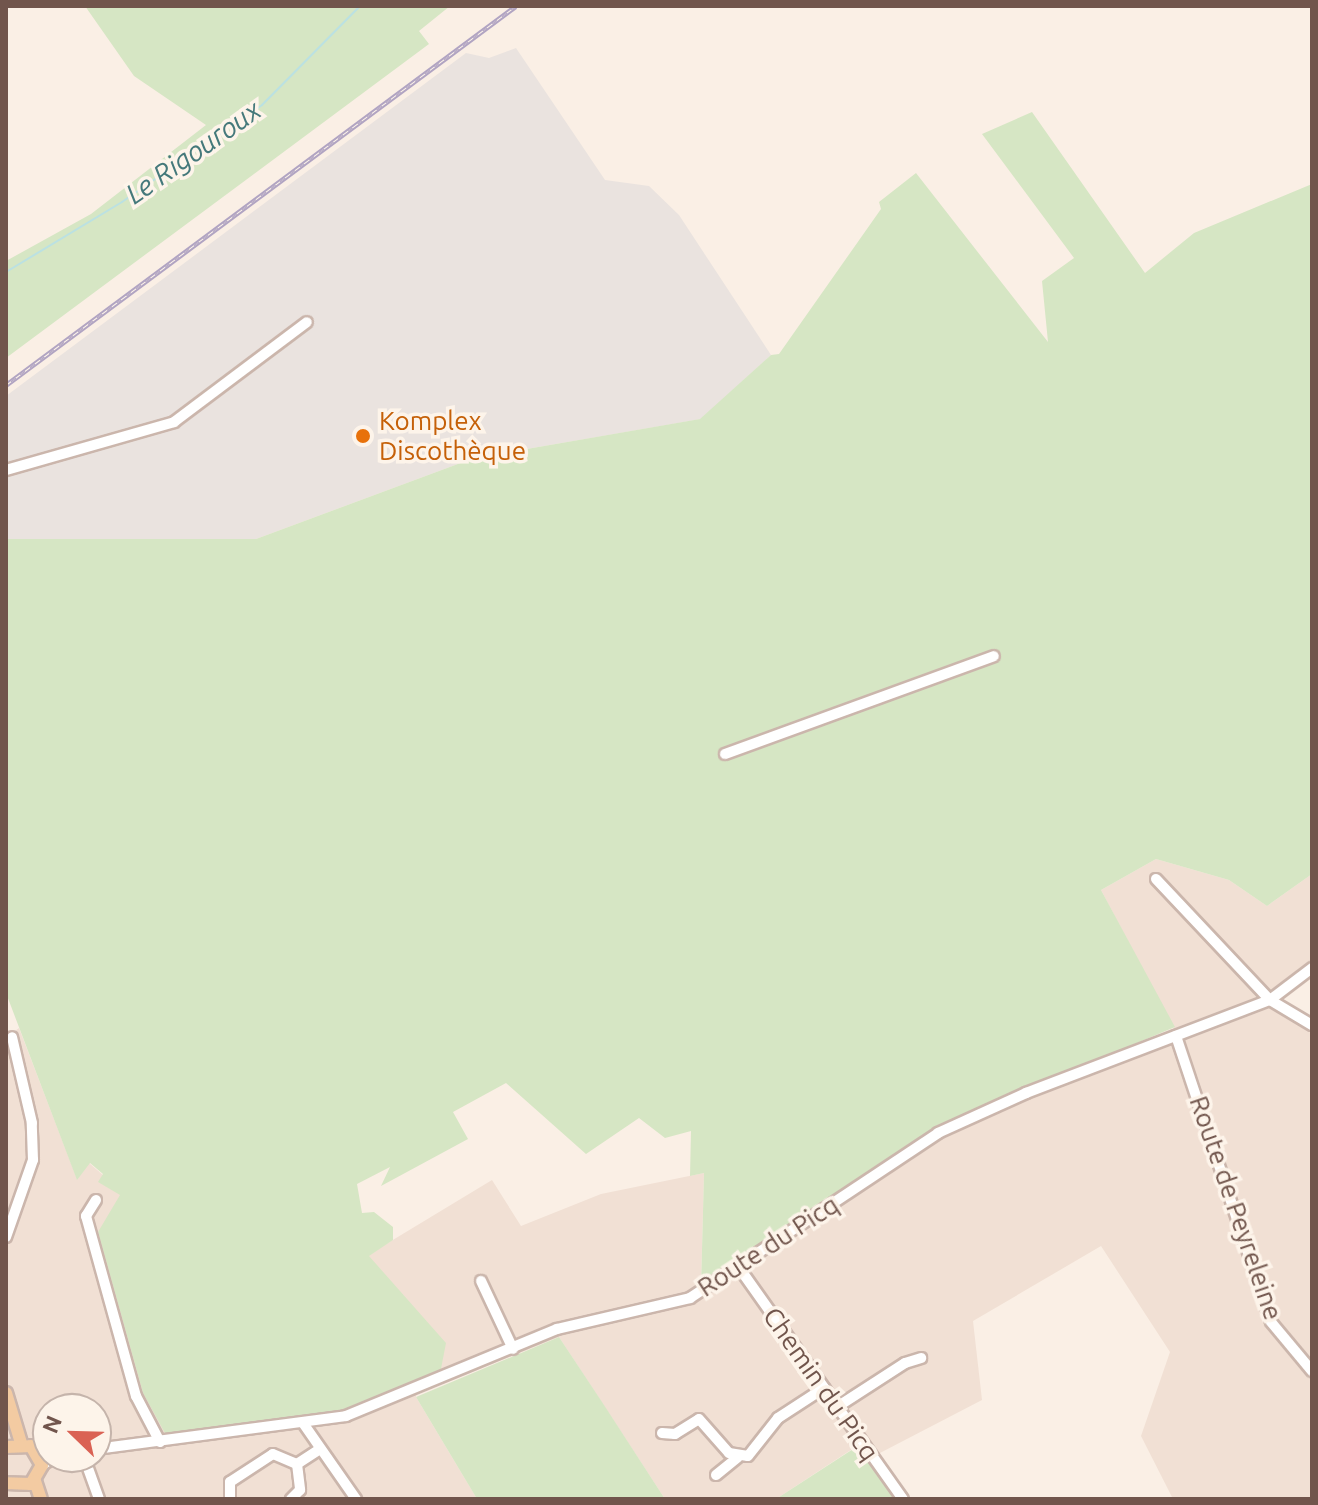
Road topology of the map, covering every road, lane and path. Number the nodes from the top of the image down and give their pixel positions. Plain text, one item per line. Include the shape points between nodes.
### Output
1 (307, 322) dead end
2 (6, 470) edge
3 (994, 656) dead end
4 (725, 754) dead end
5 (1156, 879) dead end
6 (1312, 968) edge
7 (1270, 1000) junction
8 (1312, 1025) edge
9 (1176, 1036) junction
10 (12, 1037) dead end
11 (10, 1055) edge
12 (96, 1200) dead end
13 (6, 1237) edge
14 (740, 1269) junction
15 (481, 1281) dead end
16 (513, 1349) junction
17 (921, 1358) dead end
18 (1312, 1371) edge
19 (824, 1388) junction
20 (6, 1393) edge
21 (837, 1407) junction
22 (10, 1412) junction
23 (303, 1423) junction
24 (662, 1433) dead end
25 (160, 1442) junction
26 (21, 1443) junction
27 (6, 1447) edge
28 (32, 1447) edge
29 (112, 1447) edge
30 (320, 1449) junction
31 (738, 1457) junction
32 (297, 1464) junction
33 (38, 1473) edge
34 (90, 1473) edge
35 (716, 1475) dead end
36 (35, 1481) junction
37 (6, 1483) edge
38 (21, 1488) junction
39 (31, 1499) edge
40 (41, 1499) edge
41 (99, 1499) edge
42 (230, 1499) edge
43 (291, 1499) edge
44 (356, 1499) edge
45 (903, 1499) edge

1 - 2 street via 174,422
3 - 4 street
5 - 7 street
6 - 7 street, Route du Picq
7 - 8 street
7 - 9 street, Route du Picq
9 - 14 street, Route du Picq via 938,1133
9 - 18 street, Route de Peyreleine via 1271,1322
10 - 11 street
11 - 13 street via 32,1123 33,1160
12 - 25 street via 86,1216 136,1396
14 - 16 street, Route du Picq via 681,1301 557,1329
14 - 19 street, Chemin du Picq
15 - 16 street
16 - 23 street, Route du Picq via 346,1416
17 - 21 street
19 - 21 street, Chemin du Picq
19 - 31 street via 778,1418 748,1456
20 - 22 main road
21 - 45 street, Chemin du Picq
22 - 26 main road
22 - 27 main road
23 - 25 street, Route du Picq
23 - 30 street
24 - 31 street via 675,1434 699,1419
25 - 29 street, Route du Picq
26 - 27 main road
26 - 28 main road
30 - 32 street
30 - 44 street
31 - 35 street
32 - 42 street via 281,1454 266,1456 230,1482
32 - 43 street via 300,1490
33 - 36 main road
34 - 41 street
36 - 38 main road
36 - 40 main road
37 - 38 main road
38 - 39 main road

